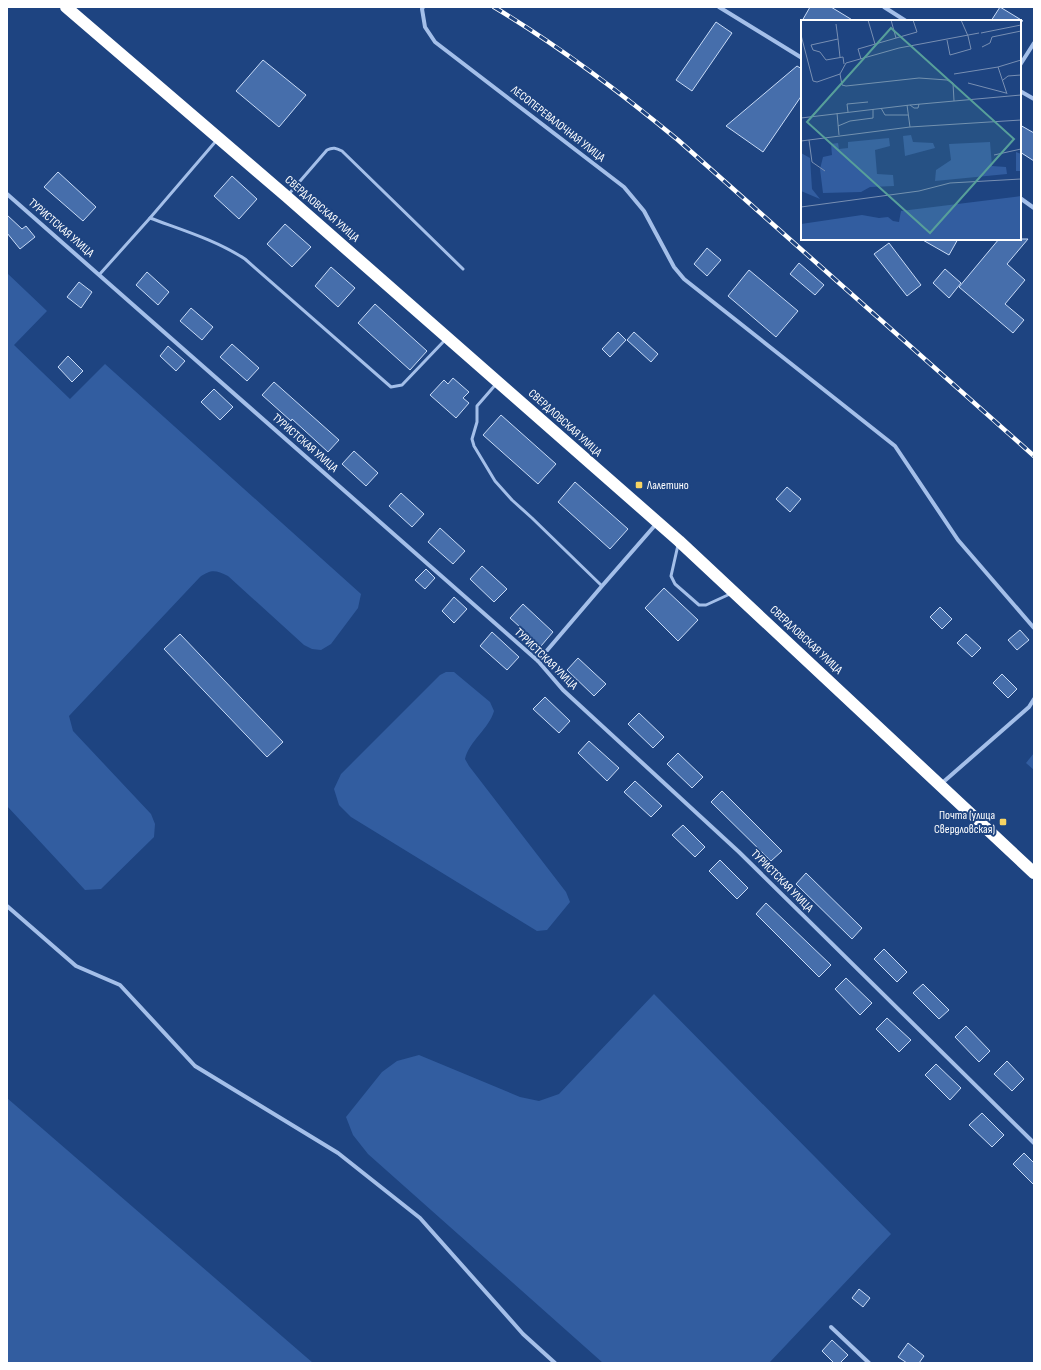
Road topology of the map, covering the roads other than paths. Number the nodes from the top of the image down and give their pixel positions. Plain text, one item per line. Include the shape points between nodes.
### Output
1 (66, 7) edge
2 (423, 7) edge
3 (719, 7) edge
4 (884, 7) edge
5 (904, 20) edge
6 (1034, 43) edge
7 (801, 57) edge
8 (1021, 63) edge
9 (1021, 92) edge
10 (1034, 99) edge
11 (218, 138) junction
12 (7, 194) edge
13 (286, 196) junction
14 (1021, 199) edge
15 (1034, 208) edge
16 (150, 218) junction
17 (463, 269) dead end
18 (99, 275) junction
19 (448, 338) junction
20 (498, 382) junction
21 (658, 523) junction
22 (679, 541) junction
23 (602, 586) junction
24 (734, 591) junction
25 (1034, 628) edge
26 (538, 661) junction
27 (1034, 699) edge
28 (940, 785) junction
29 (1034, 873) edge
30 (7, 906) edge
31 (1034, 1144) edge
32 (831, 1327) dead end
33 (555, 1363) edge
34 (869, 1363) edge

1 - 11 highway, СВЕРДЛОВСКАЯ УЛИЦА
2 - 25 street, ЛЕСОПЕРЕВАЛОЧНАЯ УЛИЦА via 425,27 436,42 632,196 644,211 674,268 684,279 895,446 958,540
3 - 7 street
4 - 5 street
6 - 8 street
9 - 10 street
11 - 13 highway, СВЕРДЛОВСКАЯ УЛИЦА
11 - 16 lane
12 - 18 street, ТУРИСТСКАЯ УЛИЦА
13 - 17 lane via 326,150 337,148
13 - 19 highway, СВЕРДЛОВСКАЯ УЛИЦА
14 - 15 street
16 - 18 lane
16 - 19 lane via 216,243 245,259 391,387 402,385
18 - 26 street, ТУРИСТСКАЯ УЛИЦА
19 - 20 highway, СВЕРДЛОВСКАЯ УЛИЦА
20 - 21 highway, СВЕРДЛОВСКАЯ УЛИЦА
20 - 23 lane via 477,406 477,422 472,439 474,446 495,481 512,500
21 - 22 highway, СВЕРДЛОВСКАЯ УЛИЦА
21 - 23 street
22 - 24 highway, СВЕРДЛОВСКАЯ УЛИЦА
22 - 24 lane via 671,576 675,584 699,605 706,606
23 - 26 street
24 - 28 highway, СВЕРДЛОВСКАЯ УЛИЦА
26 - 31 street, ТУРИСТСКАЯ УЛИЦА via 563,690 739,852
27 - 28 street
28 - 29 highway, СВЕРДЛОВСКАЯ УЛИЦА
30 - 33 street via 76,966 120,985 195,1066 338,1153 420,1218 524,1334
32 - 34 street

